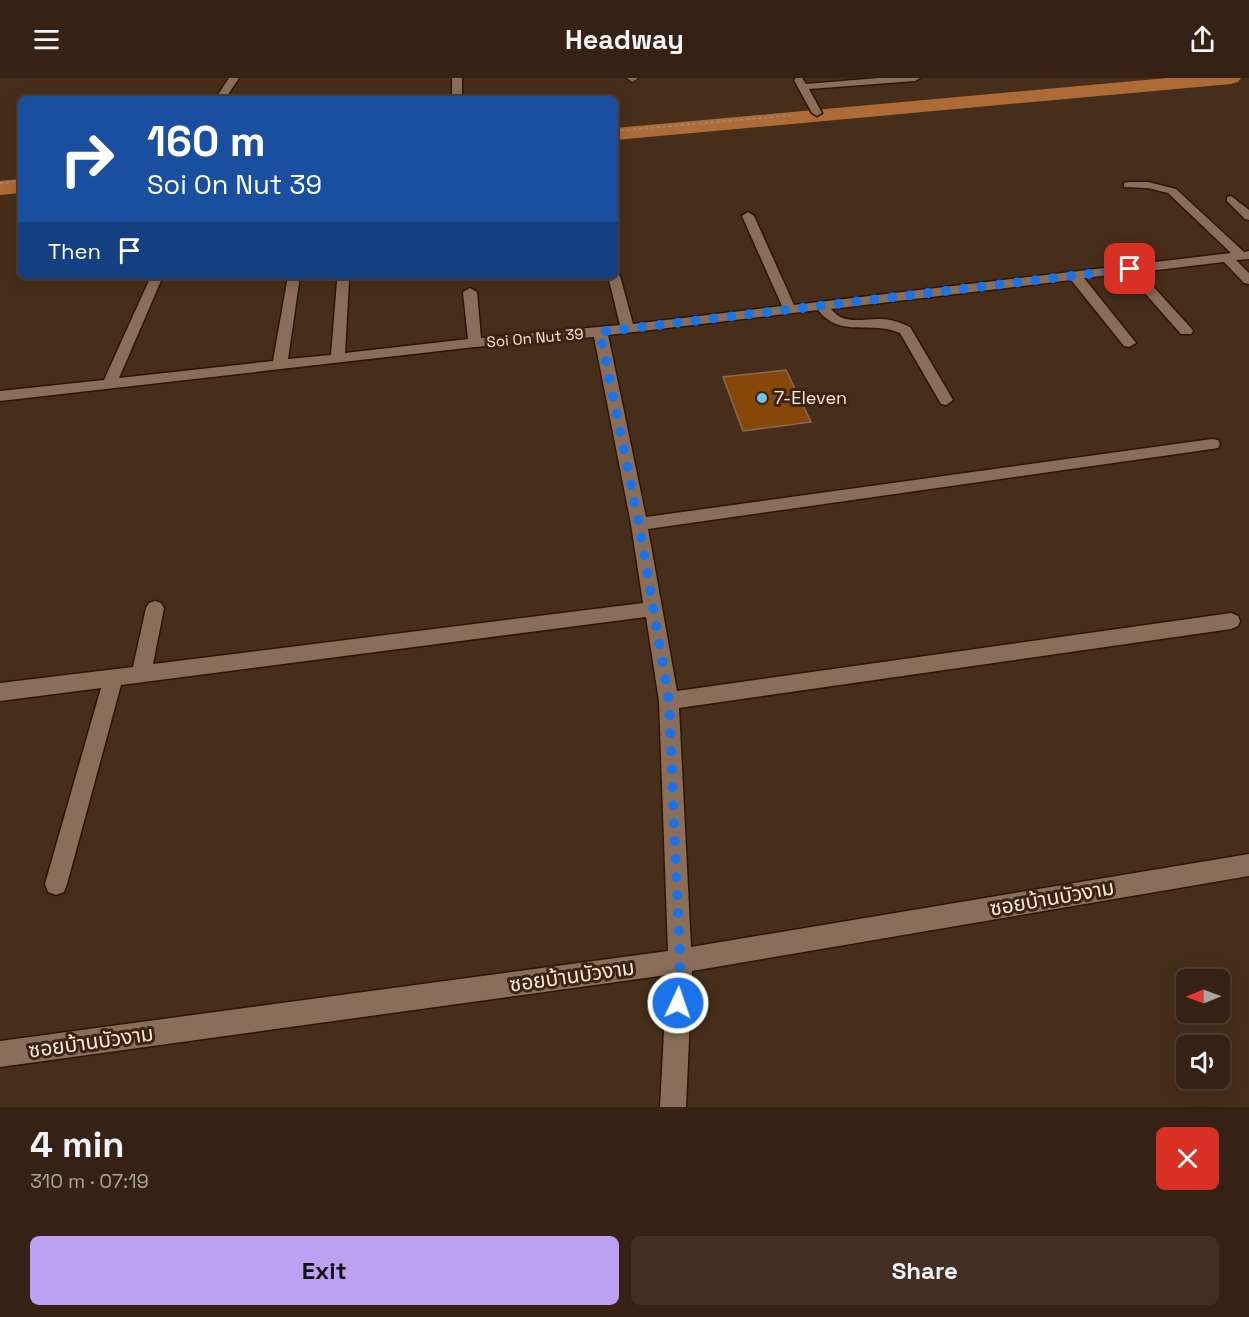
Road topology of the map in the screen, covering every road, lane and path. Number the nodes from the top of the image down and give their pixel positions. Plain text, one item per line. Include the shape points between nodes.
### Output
1 (234, 78) edge
2 (457, 78) edge
3 (915, 78) edge
4 (800, 83) edge
5 (222, 96) edge
6 (457, 96) edge
7 (818, 113) joint
8 (618, 131) edge
9 (18, 181) edge
10 (0, 183) edge
11 (1128, 185) dead end
12 (1231, 199) dead end
13 (748, 216) dead end
14 (1249, 216) edge
15 (1245, 255) edge
16 (1227, 258) junction
17 (1130, 269) junction
18 (1074, 275) junction
19 (156, 279) edge
20 (294, 279) edge
21 (615, 279) edge
22 (1249, 280) edge
23 (343, 281) dead end
24 (470, 292) dead end
25 (819, 304) junction
26 (789, 308) junction
27 (627, 328) junction
28 (1185, 330) dead end
29 (600, 332) junction
30 (475, 343) junction
31 (1129, 343) dead end
32 (339, 358) junction
33 (280, 364) junction
34 (110, 383) junction
35 (0, 396) edge
36 (946, 400) dead end
37 (1212, 444) dead end
38 (639, 524) junction
39 (155, 608) dead end
40 (652, 609) junction
41 (1231, 621) dead end
42 (141, 675) junction
43 (113, 678) junction
44 (0, 692) edge
45 (669, 701) junction
46 (1249, 866) edge
47 (56, 884) dead end
48 (680, 961) junction
49 (0, 1054) edge
50 (673, 1107) edge

1 - 5 street
2 - 6 street
3 - 4 street
4 - 7 street
7 - 8 path
9 - 10 path
11 - 15 street via 1172,191
12 - 14 street
13 - 26 street
15 - 16 street, Soi On Nut 39
16 - 17 street, Soi On Nut 39
16 - 22 street
17 - 18 street, Soi On Nut 39
17 - 28 street
18 - 25 street, Soi On Nut 39
18 - 31 street
19 - 34 street
20 - 33 street
21 - 27 street
23 - 32 street
24 - 30 street
25 - 26 street, Soi On Nut 39
25 - 36 street via 827,317 836,322 886,323 905,330
26 - 27 street, Soi On Nut 39
27 - 29 street, Soi On Nut 39
29 - 30 street, Soi On Nut 39
29 - 38 street
30 - 32 street, Soi On Nut 39
32 - 33 street, Soi On Nut 39
33 - 34 street, Soi On Nut 39
34 - 35 street, Soi On Nut 39
37 - 38 street
38 - 40 street
39 - 42 street
40 - 42 street
40 - 45 street
41 - 45 street
42 - 43 street
43 - 44 street
43 - 47 street
45 - 48 street
46 - 48 street, ซอยบ้านบัวงาม
48 - 49 street, ซอยบ้านบัวงาม
48 - 50 street

